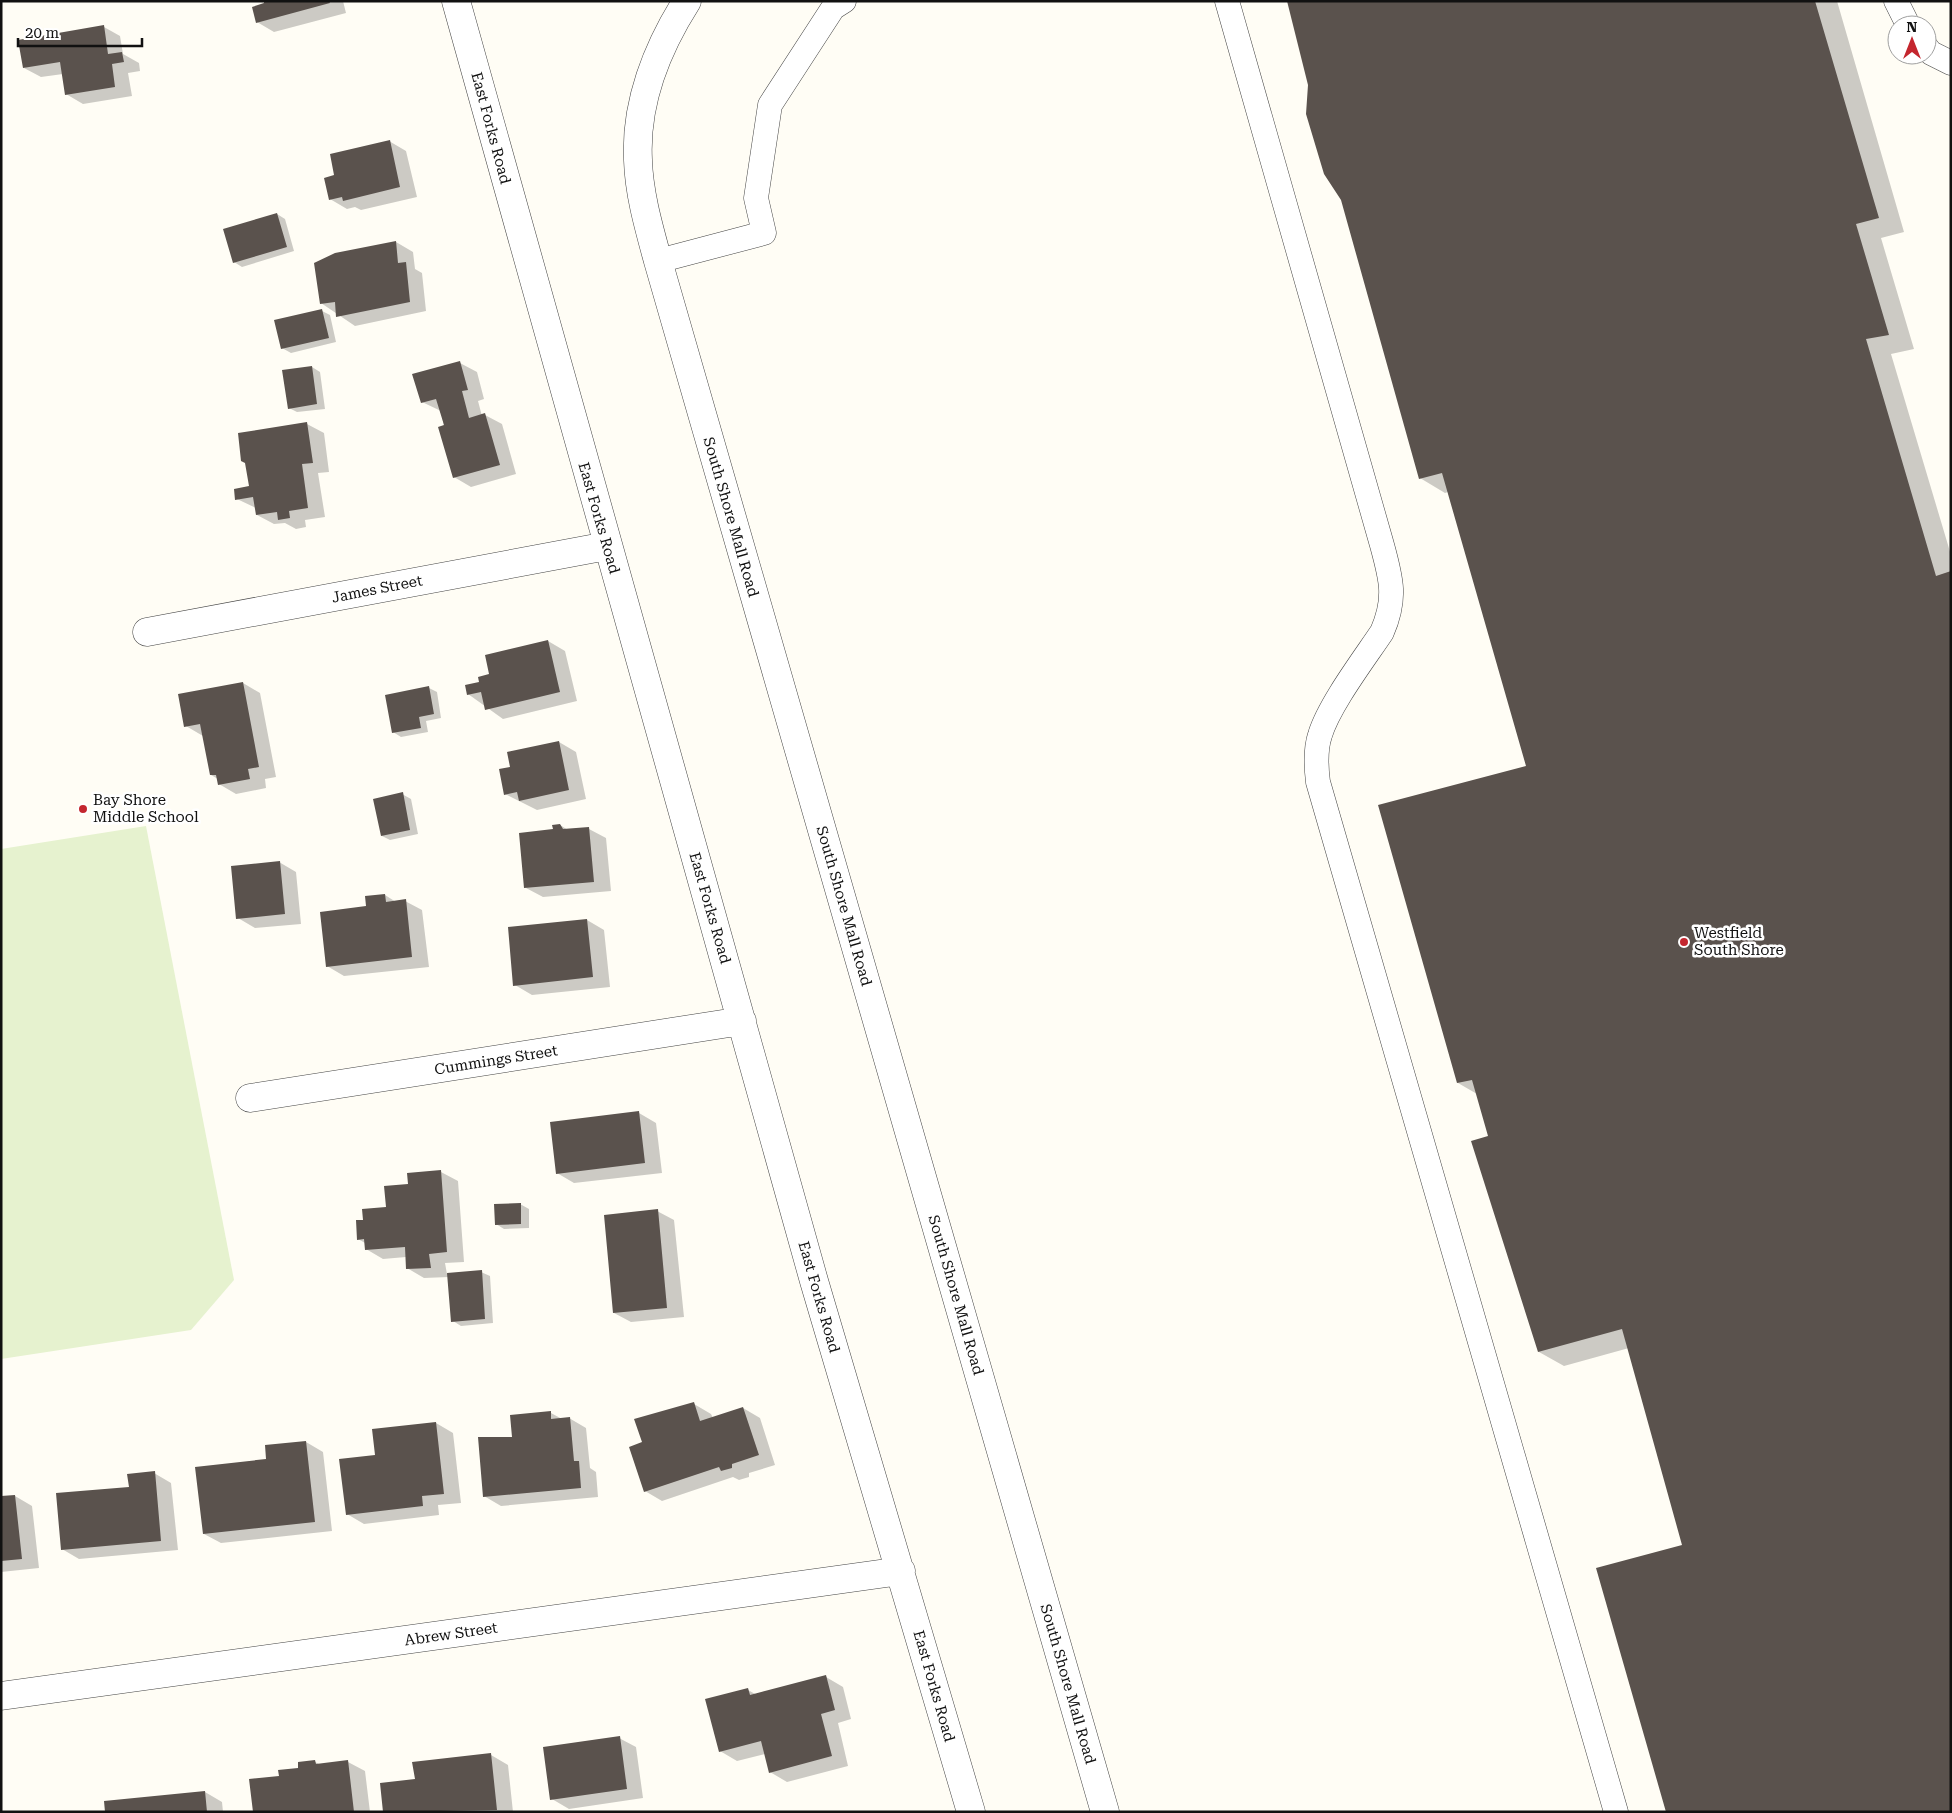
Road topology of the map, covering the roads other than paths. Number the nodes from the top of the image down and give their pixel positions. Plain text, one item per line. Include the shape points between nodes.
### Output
1 (456, 1) edge
2 (687, 1) edge
3 (844, 1) edge
4 (1227, 1) edge
5 (1896, 1) edge
6 (1903, 15) edge
7 (1937, 56) edge
8 (1951, 63) edge
9 (658, 261) junction
10 (607, 546) junction
11 (148, 632) dead end
12 (742, 1021) junction
13 (250, 1098) dead end
14 (901, 1571) junction
15 (1, 1696) edge
16 (971, 1812) edge
17 (1105, 1812) edge
18 (1616, 1812) edge

1 - 10 street, East Forks Road
2 - 9 street, South Shore Mall Road via 664,40 656,61 642,107 639,132 638,160 644,207
3 - 9 lane via 833,8 770,105 756,198 764,233
4 - 18 lane via 1393,590 1388,619 1382,632 1320,735 1316,766 1318,782
5 - 6 lane
7 - 8 lane
9 - 17 street, South Shore Mall Road
10 - 11 street, James Street
10 - 12 street, East Forks Road
12 - 13 street, Cummings Street
12 - 14 street, East Forks Road via 814,1281
14 - 15 street, Abrew Street
14 - 16 street, East Forks Road

